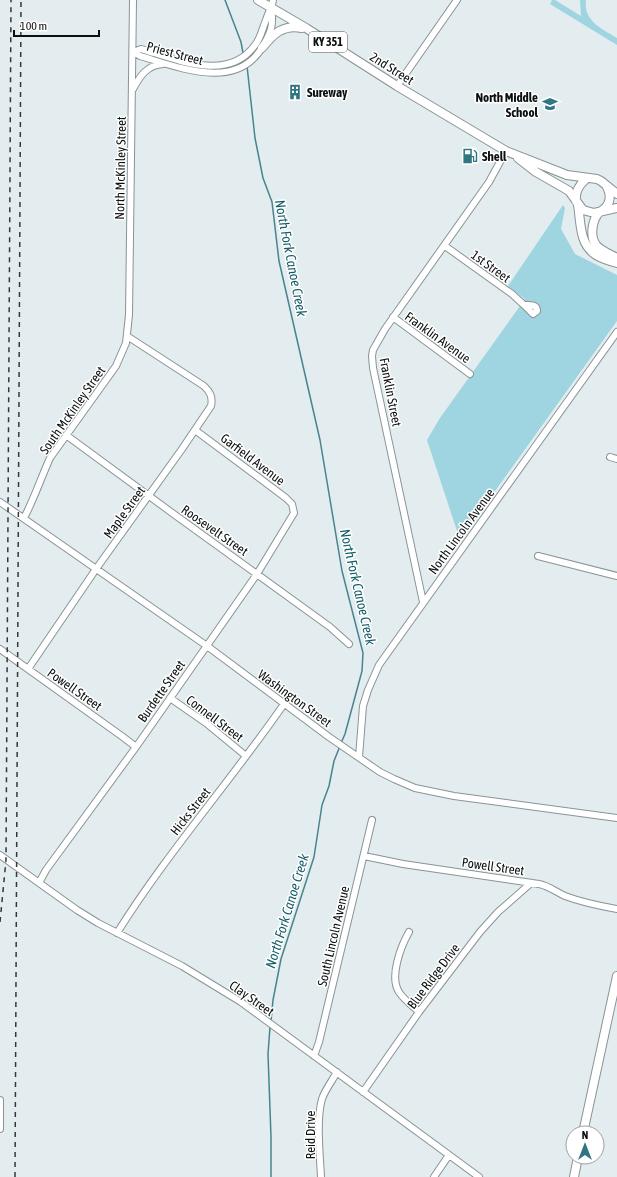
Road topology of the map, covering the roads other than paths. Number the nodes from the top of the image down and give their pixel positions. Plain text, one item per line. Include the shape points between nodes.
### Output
1 (133, 0) edge
2 (258, 0) edge
3 (457, 0) edge
4 (272, 4) edge
5 (306, 28) junction
6 (258, 49) junction
7 (132, 52) junction
8 (168, 64) junction
9 (397, 86) junction
10 (132, 90) junction
11 (506, 151) junction
12 (514, 155) junction
13 (586, 179) junction
14 (607, 187) junction
15 (617, 194) edge
16 (577, 203) junction
17 (617, 208) edge
18 (600, 212) junction
19 (444, 246) junction
20 (617, 258) edge
21 (617, 263) edge
22 (524, 305) dead end
23 (393, 317) junction
24 (617, 332) edge
25 (127, 336) junction
26 (470, 374) dead end
27 (195, 430) junction
28 (66, 435) junction
29 (148, 496) junction
30 (0, 502) edge
31 (293, 508) joint
32 (24, 518) junction
33 (538, 556) dead end
34 (96, 569) junction
35 (257, 574) junction
36 (617, 576) edge
37 (424, 602) junction
38 (349, 644) dead end
39 (207, 646) junction
40 (0, 649) edge
41 (379, 666) junction
42 (28, 669) junction
43 (383, 672) dead end
44 (170, 698) junction
45 (284, 704) junction
46 (136, 747) junction
47 (246, 756) junction
48 (360, 757) junction
49 (617, 818) edge
50 (372, 820) dead end
51 (0, 855) edge
52 (364, 856) junction
53 (39, 883) junction
54 (532, 883) junction
55 (617, 909) edge
56 (409, 932) dead end
57 (116, 933) junction
58 (617, 976) edge
59 (419, 1012) junction
60 (314, 1056) junction
61 (337, 1072) junction
62 (363, 1092) junction
63 (0, 1100) edge
64 (585, 1125) edge
65 (0, 1128) edge
66 (449, 1156) junction
67 (576, 1165) edge
68 (321, 1177) edge
69 (434, 1177) edge
70 (479, 1177) edge
71 (574, 1177) edge

1 - 7 street, North McKinley Street
2 - 4 main road, 2nd Street / KY 351
3 - 9 street
4 - 5 main road, 2nd Street / KY 351
4 - 6 street, Priest Street via 273,20 270,30
5 - 6 main road via 292,26 280,30
5 - 9 main road, 2nd Street / KY 351
6 - 7 street, Priest Street via 232,63 219,66 204,66 141,49
6 - 8 street, Priest Street via 247,63 226,72 210,73
7 - 8 street, Priest Street
7 - 10 street, North McKinley Street
8 - 10 street via 150,67
9 - 11 main road, 2nd Street / KY 351
10 - 25 street, North McKinley Street
11 - 12 main road, 2nd Street / KY 351
11 - 19 street, Franklin Street via 489,182
12 - 13 main road, 2nd Street / KY 351 via 567,176
12 - 16 main road, 2nd Street / KY 351 via 536,172 569,191
13 - 14 main road, 2nd Street / KY 351 via 596,179
13 - 16 main road via 577,189
14 - 15 main road, 2nd Street / KY 351
14 - 18 main road via 610,199
16 - 18 main road, 2nd Street / KY 351 via 589,212
16 - 21 main road via 582,235 587,246 597,255
17 - 18 main road, 2nd Street / KY 351
18 - 20 main road via 593,224 594,241 600,248
19 - 22 street, 1st Street
19 - 23 street, Franklin Street
23 - 26 street, Franklin Avenue
23 - 37 street, Franklin Street via 376,345 371,362
24 - 37 street, North Lincoln Avenue
25 - 27 street, Maple Street via 209,391 212,396 211,406
25 - 28 street, South McKinley Street via 116,366
27 - 29 street, Maple Street
27 - 31 street, Garfield Avenue via 286,498
28 - 29 street, Roosevelt Street
28 - 32 street, South McKinley Street via 50,458
29 - 34 street, Maple Street
29 - 35 street, Roosevelt Street
30 - 32 street, Washington Street
31 - 35 street, Burdette Street via 292,516
32 - 34 street, Washington Street
33 - 36 street
34 - 39 street, Washington Street
34 - 42 street, Maple Street
35 - 38 street, Roosevelt Street
35 - 39 street, Burdette Street
37 - 41 street, North Lincoln Avenue
39 - 44 street, Burdette Street
39 - 45 street, Washington Street
40 - 42 street, Powell Street
41 - 43 street
41 - 48 street, North Lincoln Avenue via 364,706
42 - 46 street, Powell Street
44 - 46 street, Burdette Street
44 - 47 street, Connell Street
45 - 47 street, Hicks Street
45 - 48 street, Washington Street
46 - 53 street, Burdette Street
47 - 57 street, Hicks Street via 158,872
48 - 49 street, Washington Street via 380,772 414,788
50 - 52 street, South Lincoln Avenue
51 - 53 street, Clay Street
52 - 54 street, Powell Street
52 - 60 street, South Lincoln Avenue
53 - 57 street, Clay Street
54 - 55 street, Powell Street via 544,885 576,899
54 - 59 street, Blue Ridge Drive via 489,921
56 - 59 street via 399,955 395,981 399,992
57 - 60 street, Clay Street via 182,966 241,1002
58 - 64 main road
59 - 62 street, Blue Ridge Drive
60 - 61 street, Clay Street
61 - 62 street, Clay Street
61 - 68 street, Reid Drive via 320,1105
62 - 66 street, Clay Street
63 - 65 street
66 - 69 street
66 - 70 street, Clay Street
67 - 71 main road

